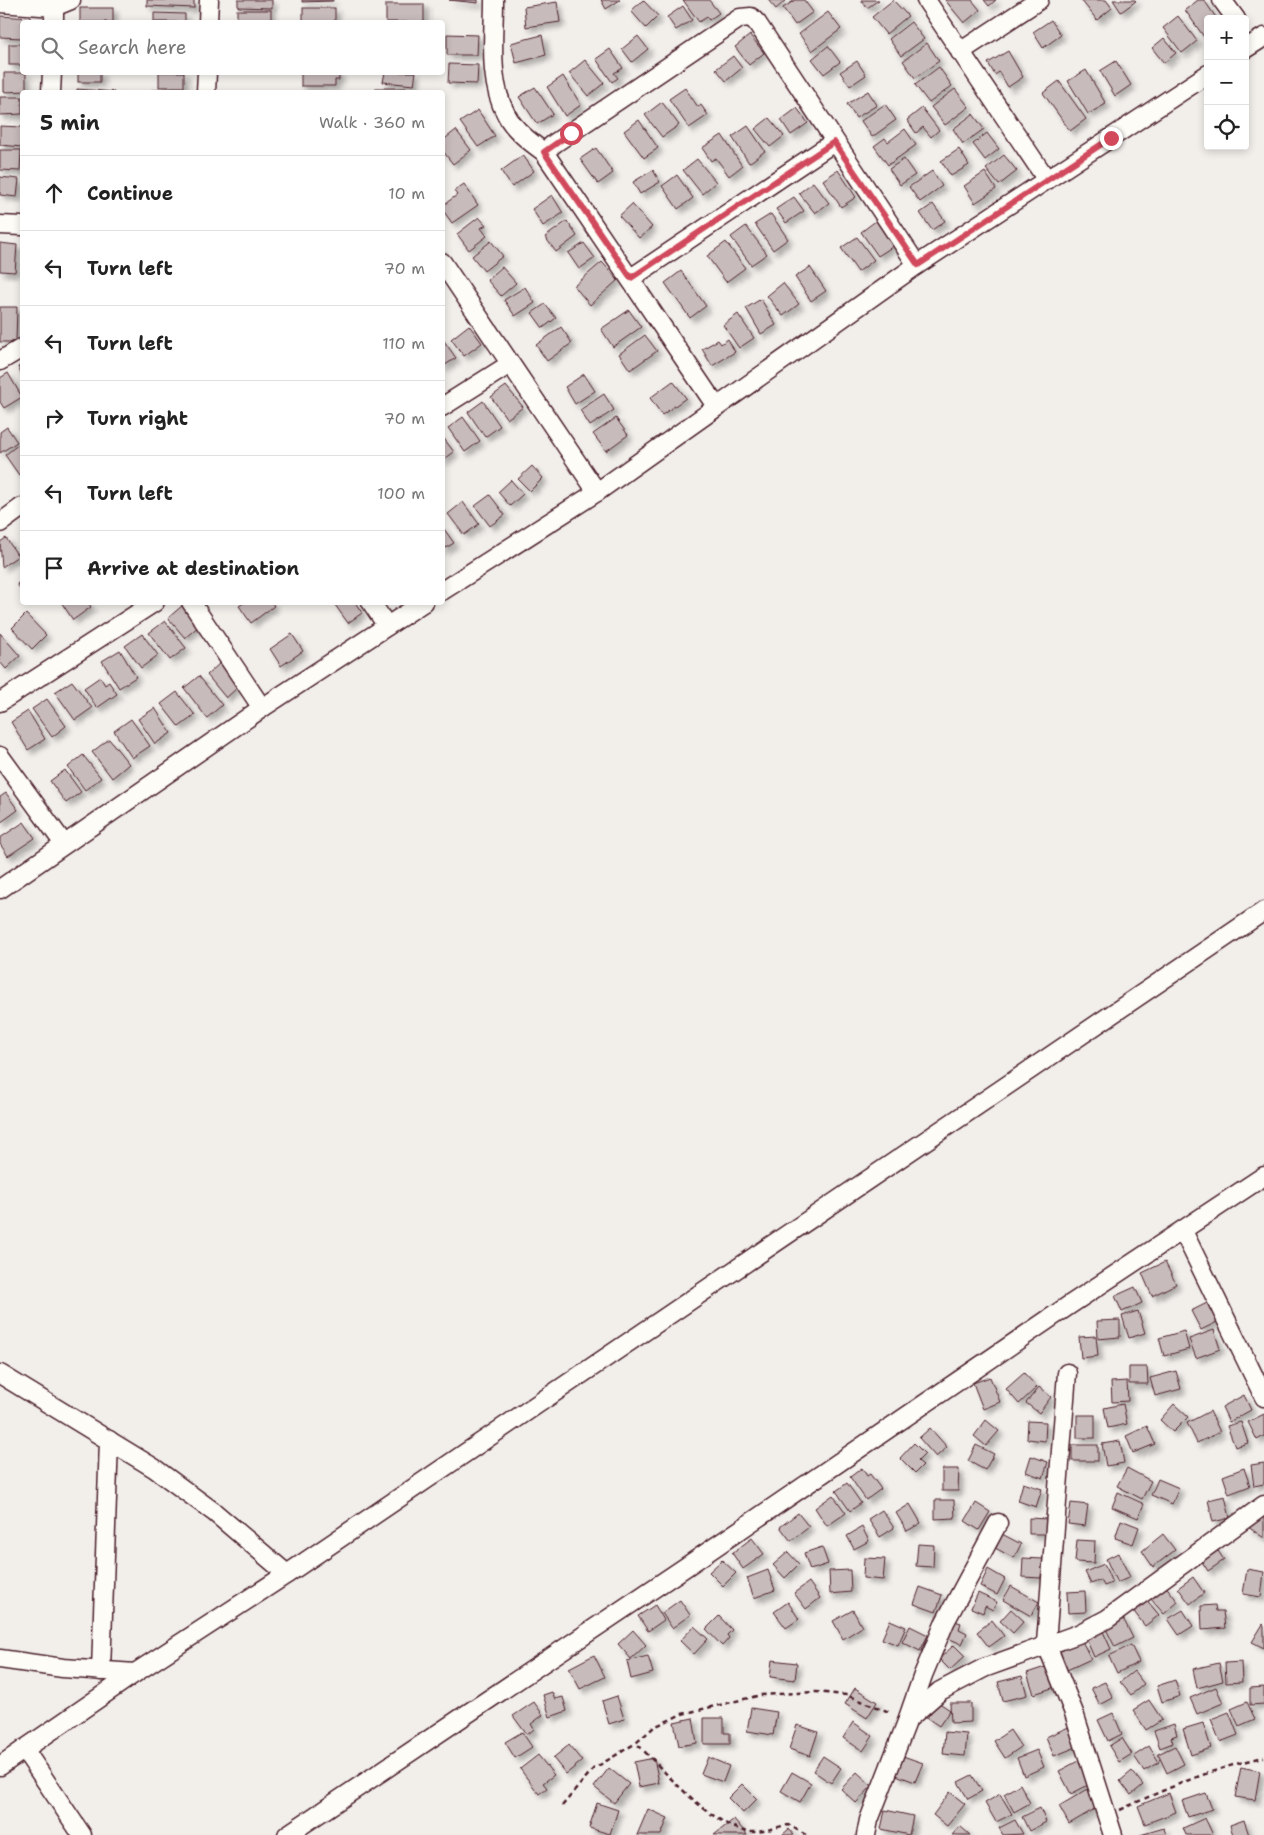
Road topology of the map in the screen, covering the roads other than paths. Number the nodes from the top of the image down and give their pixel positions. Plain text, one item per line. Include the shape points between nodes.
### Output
1 (71, 0) edge
2 (209, 0) edge
3 (494, 0) edge
4 (926, 0) edge
5 (1039, 0) edge
6 (1222, 0) edge
7 (0, 3) edge
8 (54, 15) edge
9 (1233, 15) edge
10 (208, 20) edge
11 (960, 52) junction
12 (52, 75) edge
13 (207, 75) edge
14 (1204, 77) edge
15 (51, 90) edge
16 (206, 90) edge
17 (834, 142) junction
18 (544, 152) junction
19 (1047, 180) junction
20 (0, 225) edge
21 (20, 226) edge
22 (918, 265) junction
23 (445, 266) edge
24 (631, 278) junction
25 (20, 349) edge
26 (0, 361) edge
27 (510, 364) junction
28 (445, 405) edge
29 (716, 406) junction
30 (596, 492) junction
31 (20, 508) edge
32 (0, 523) edge
33 (445, 589) edge
34 (150, 605) edge
35 (193, 605) edge
36 (373, 605) edge
37 (419, 605) edge
38 (387, 626) junction
39 (0, 702) edge
40 (262, 708) junction
41 (0, 756) edge
42 (64, 844) junction
43 (0, 889) edge
44 (1264, 911) edge
45 (1264, 1176) edge
46 (1183, 1231) junction
47 (1067, 1373) dead end
48 (0, 1374) edge
49 (1264, 1396) edge
50 (109, 1440) junction
51 (1264, 1505) edge
52 (998, 1522) dead end
53 (287, 1574) junction
54 (1046, 1643) junction
55 (0, 1659) edge
56 (101, 1671) junction
57 (135, 1673) junction
58 (908, 1718) junction
59 (24, 1749) junction
60 (0, 1766) edge
61 (1110, 1830) edge
62 (82, 1835) edge
63 (286, 1835) edge
64 (866, 1835) edge

1 - 8 street
2 - 10 street
3 - 18 street via 497,93 506,116 526,139
4 - 11 street
5 - 11 street
6 - 9 street
7 - 8 street
11 - 19 street
12 - 15 street
13 - 16 street
14 - 19 street
17 - 18 street via 758,23 751,17 740,18
17 - 22 street
17 - 24 street
18 - 24 street
19 - 22 street
20 - 21 street
22 - 29 street
23 - 27 street
24 - 29 street
25 - 26 street
27 - 28 street
27 - 30 street
29 - 30 street
30 - 33 street
31 - 32 street
34 - 39 street
35 - 40 street
36 - 38 street
37 - 38 street
38 - 40 street
40 - 42 street
41 - 42 street
42 - 43 street
44 - 53 street
45 - 46 street
46 - 49 street
46 - 63 street
47 - 54 street
48 - 50 street
50 - 53 street via 199,1501
50 - 56 street
51 - 54 street via 1107,1618 1078,1634
52 - 58 street via 945,1622
53 - 57 street
54 - 58 street via 984,1668 940,1691
54 - 61 street via 1074,1713
55 - 56 street
56 - 57 street
57 - 59 street
58 - 64 street
59 - 60 street
59 - 62 street

